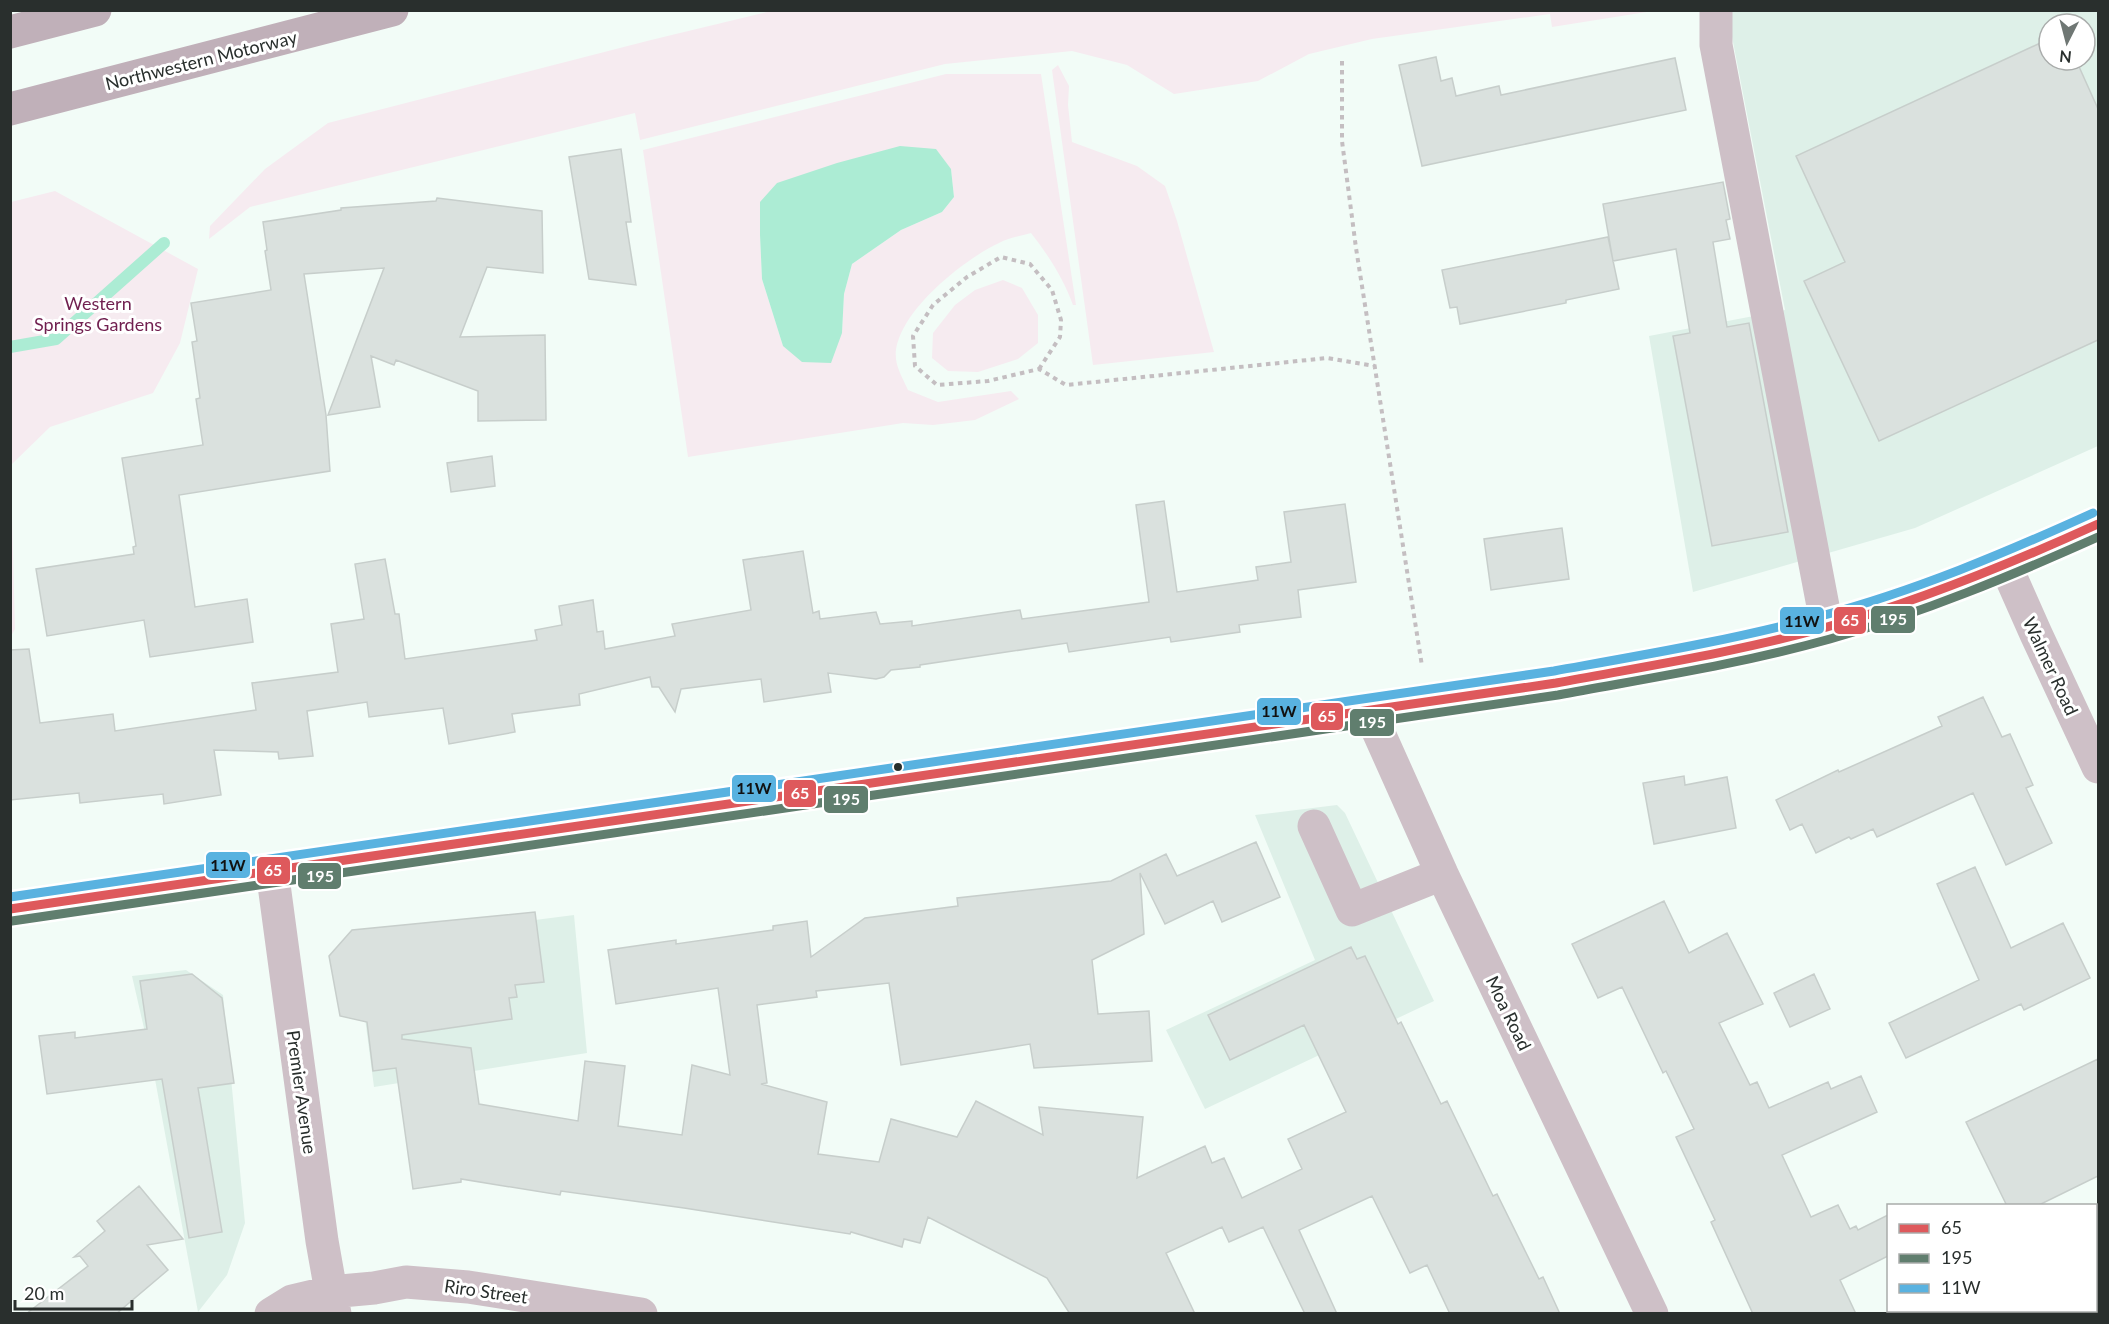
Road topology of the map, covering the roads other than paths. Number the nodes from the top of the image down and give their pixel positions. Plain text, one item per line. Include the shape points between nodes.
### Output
1 (95, 10) edge
2 (392, 10) edge
3 (1716, 10) edge
4 (10, 32) edge
5 (10, 109) edge
6 (2098, 524) edge
7 (2005, 564) junction
8 (1827, 627) junction
9 (1369, 711) junction
10 (2098, 767) edge
11 (1314, 826) dead end
12 (272, 870) junction
13 (1442, 874) junction
14 (10, 909) edge
15 (333, 1303) edge
16 (271, 1314) edge
17 (641, 1314) edge
18 (1652, 1314) edge

1 - 4 highway
2 - 5 highway, Northwestern Motorway
3 - 8 street via 1716,45
6 - 7 main road
7 - 8 main road
7 - 10 street, Walmer Road
8 - 9 main road via 1568,681
9 - 12 main road
9 - 13 street, Moa Road
11 - 13 street via 1352,910
12 - 14 main road
12 - 15 street, Premier Avenue
13 - 18 street, Moa Road
15 - 16 street, Riro Street via 292,1301
15 - 17 street, Riro Street via 374,1288 406,1282

